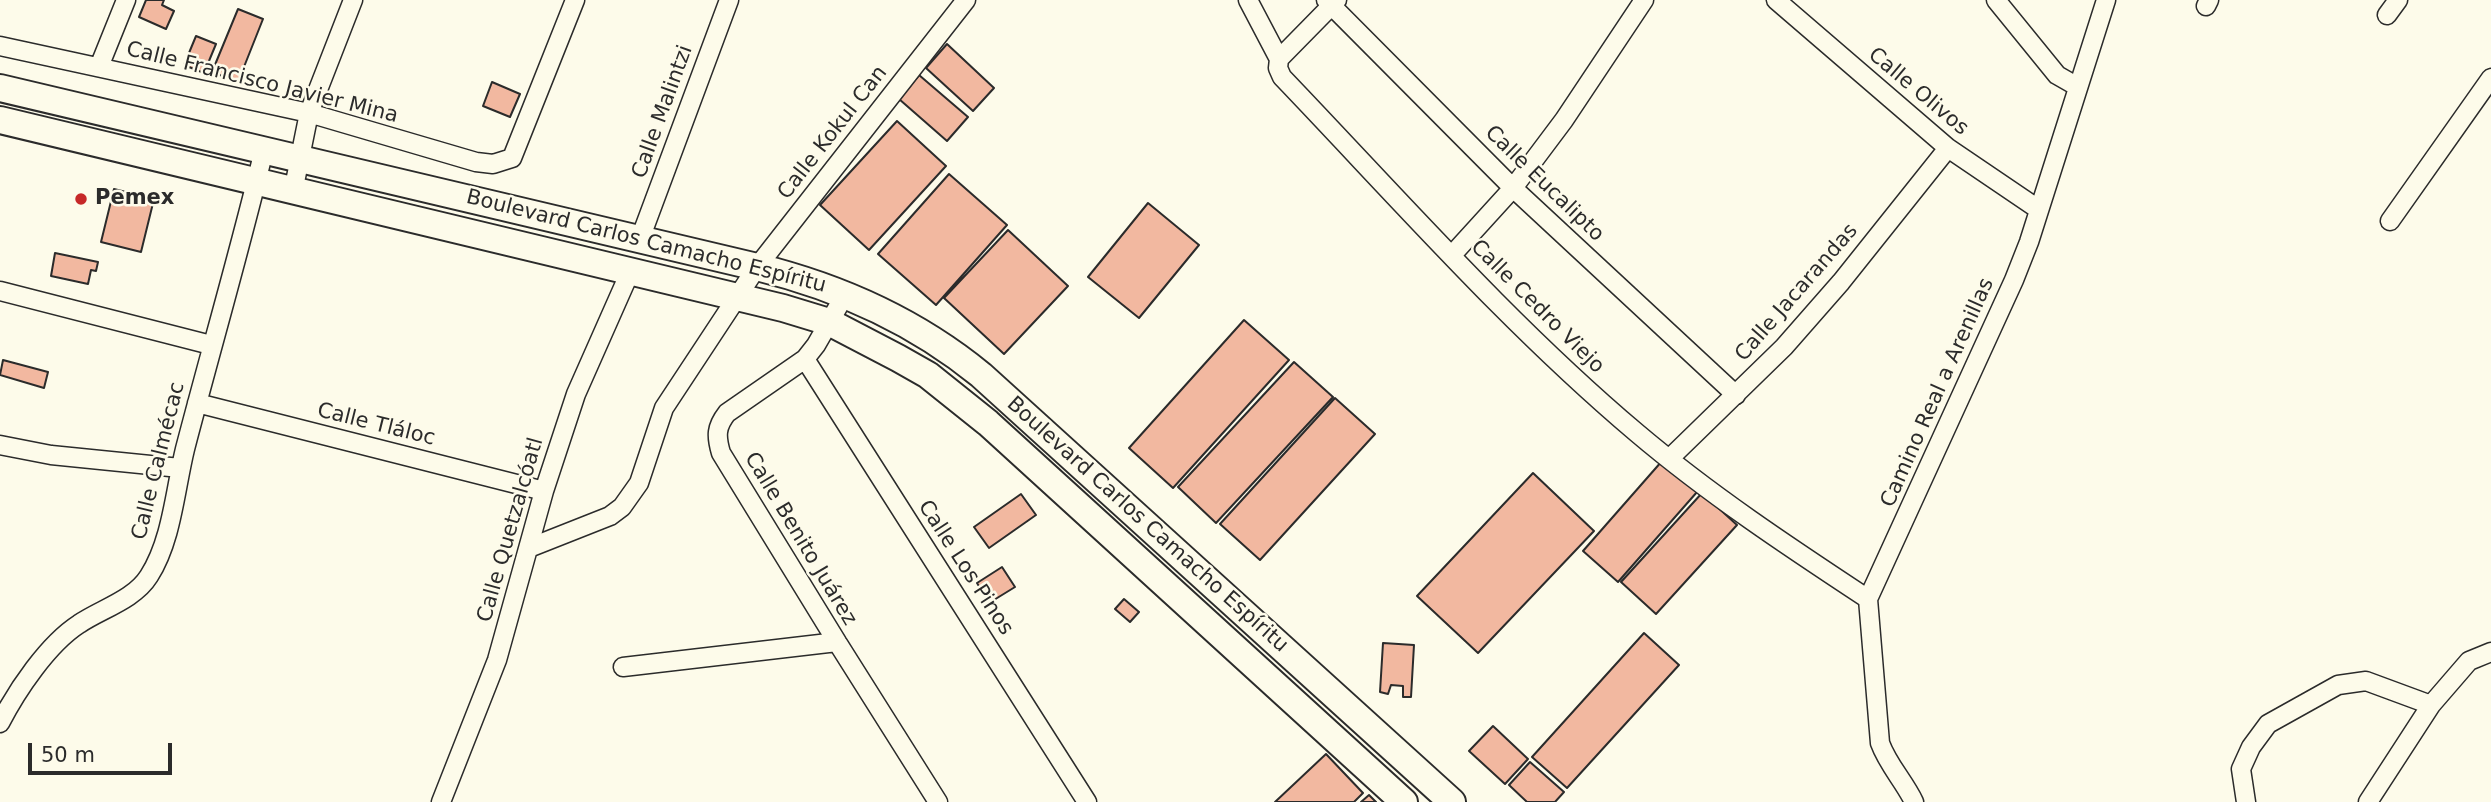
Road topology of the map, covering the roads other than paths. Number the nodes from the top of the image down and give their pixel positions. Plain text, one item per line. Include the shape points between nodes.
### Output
1 (126, 0) edge
2 (353, 0) edge
3 (575, 0) edge
4 (729, 0) edge
5 (1248, 0) edge
6 (1644, 0) edge
7 (1776, 0) edge
8 (1996, 0) edge
9 (2106, 0) edge
10 (2398, 0) edge
11 (964, 1) edge
12 (1331, 2) edge
13 (2387, 15) dead end
14 (0, 46) edge
15 (1279, 59) junction
16 (99, 67) junction
17 (2491, 78) edge
18 (2078, 87) junction
19 (0, 88) edge
20 (309, 113) junction
21 (0, 120) edge
22 (1948, 148) junction
23 (264, 150) junction
24 (300, 157) junction
25 (256, 183) junction
26 (1513, 188) junction
27 (293, 192) junction
28 (2038, 209) junction
29 (2390, 221) dead end
30 (640, 239) junction
31 (1452, 255) junction
32 (757, 267) junction
33 (630, 272) junction
34 (0, 291) edge
35 (846, 293) junction
36 (739, 298) junction
37 (829, 322) junction
38 (211, 345) junction
39 (804, 359) junction
40 (1736, 395) junction
41 (197, 403) junction
42 (2, 446) edge
43 (1670, 458) junction
44 (180, 468) junction
45 (544, 491) junction
46 (529, 548) junction
47 (1868, 599) junction
48 (836, 642) junction
49 (2491, 652) edge
50 (623, 667) dead end
51 (2431, 705) junction
52 (0, 723) edge
53 (441, 802) edge
54 (939, 802) edge
55 (1087, 802) edge
56 (1404, 802) edge
57 (1452, 802) edge
58 (1914, 802) edge
59 (2246, 802) edge
60 (2368, 802) edge

1 - 16 street
2 - 20 street
3 - 20 street, Calle Francisco Javier Mina via 512,158 493,164 476,162
4 - 30 street, Calle Malintzi
5 - 15 street, Calle Cedro Viejo
6 - 26 street
7 - 22 street, Calle Olivos
8 - 18 street via 2057,75
9 - 18 street, Camino Real a Arenillas
10 - 13 street
11 - 32 street, Calle Kokul Can
12 - 15 street
12 - 26 street, Calle Eucalipto
14 - 16 street, Calle Francisco Javier Mina
15 - 31 street, Calle Cedro Viejo via 1282,76
16 - 20 street, Calle Francisco Javier Mina
17 - 29 street
18 - 28 street, Camino Real a Arenillas
19 - 23 main road, Boulevard Carlos Camacho Espíritu
20 - 24 street
21 - 25 main road, Boulevard Carlos Camacho Espíritu
22 - 28 street, Calle Olivos
22 - 40 street, Calle Jacarandas via 1841,282
23 - 24 main road, Boulevard Carlos Camacho Espíritu
23 - 25 street, Calle Calmécac
24 - 27 street
24 - 30 main road, Boulevard Carlos Camacho Espíritu
25 - 27 main road, Boulevard Carlos Camacho Espíritu
25 - 38 street, Calle Calmécac
26 - 31 street
26 - 40 street, Calle Eucalipto
27 - 33 main road, Boulevard Carlos Camacho Espíritu
28 - 47 street, Camino Real a Arenillas via 2014,280
30 - 32 main road, Boulevard Carlos Camacho Espíritu
31 - 43 street, Calle Cedro Viejo via 1548,353
32 - 35 main road, Boulevard Carlos Camacho Espíritu
32 - 36 street, Calle Kokul Can
33 - 36 main road, Boulevard Carlos Camacho Espíritu
33 - 45 street, Calle Quetzalcóatl via 576,394
34 - 38 street
35 - 37 street, Calle Benito Juárez
35 - 57 main road, Boulevard Carlos Camacho Espíritu via 911,327 981,375
36 - 37 main road, Boulevard Carlos Camacho Espíritu
36 - 46 street, Calle Kokul Can via 664,408 639,483 622,507
37 - 39 street, Calle Benito Juárez
37 - 56 main road, Boulevard Carlos Camacho Espíritu via 928,375 978,414
38 - 41 street, Calle Calmécac
39 - 48 street, Calle Benito Juárez via 727,413 718,424 718,440 721,453
39 - 55 street, Calle Los Pinos
40 - 43 street, Calle Jacarandas
41 - 44 street, Calle Calmécac
41 - 45 street, Calle Tláloc
42 - 44 street
43 - 47 street, Calle Cedro Viejo via 1769,534
44 - 52 street, Calle Calmécac via 162,547 147,579 51,646
45 - 46 street, Calle Quetzalcóatl
46 - 53 street, Calle Quetzalcóatl via 497,660
47 - 58 street, Camino Real a Arenillas via 1880,743
48 - 50 street
48 - 54 street, Calle Benito Juárez
49 - 51 street via 2469,660
51 - 59 street via 2365,681 2338,685 2268,724 2241,769
51 - 60 street

